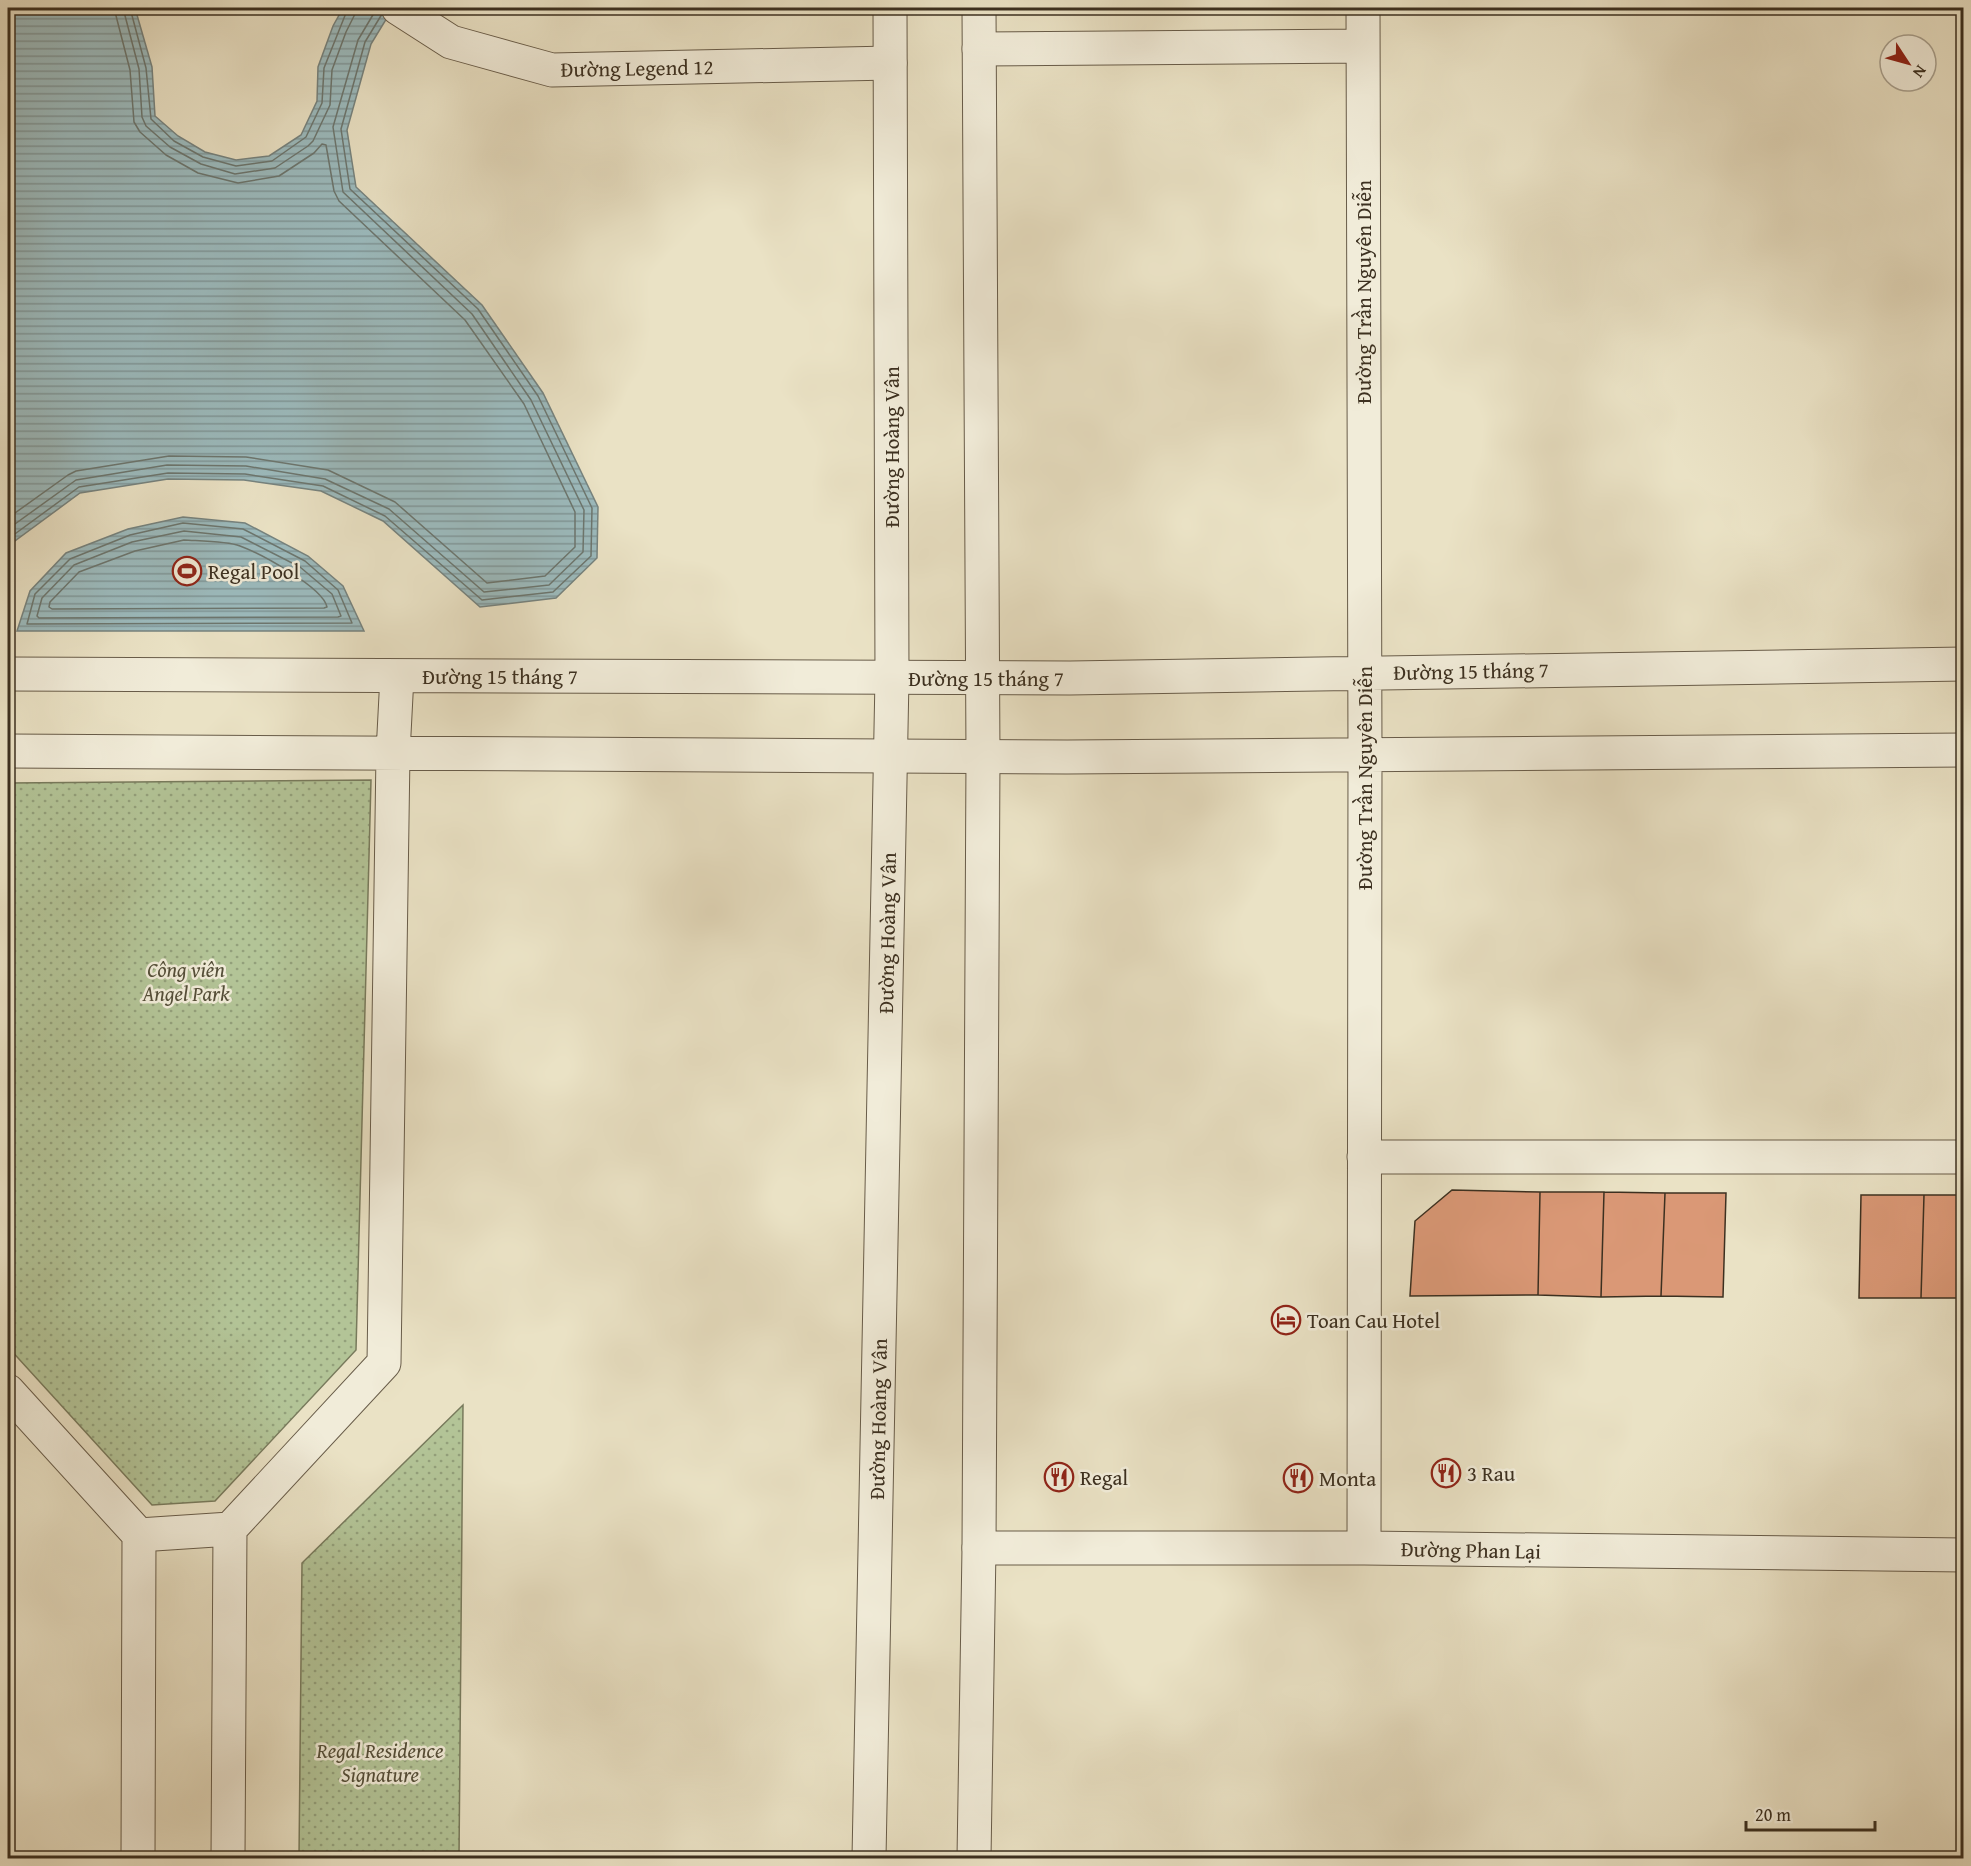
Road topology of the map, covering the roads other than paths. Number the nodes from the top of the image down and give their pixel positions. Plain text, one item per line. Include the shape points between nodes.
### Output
1 (398, 8) edge
2 (890, 8) edge
3 (979, 8) edge
4 (1362, 8) edge
5 (1363, 46) junction
6 (979, 49) junction
7 (890, 63) junction
8 (1964, 664) edge
9 (1364, 673) junction
10 (8, 674) edge
11 (397, 676) junction
12 (983, 677) junction
13 (892, 678) junction
14 (1964, 750) edge
15 (8, 751) edge
16 (393, 753) junction
17 (1365, 754) junction
18 (891, 756) junction
19 (983, 756) junction
20 (1364, 1157) junction
21 (1964, 1157) edge
22 (8, 1391) edge
23 (230, 1529) junction
24 (139, 1535) junction
25 (979, 1548) junction
26 (1364, 1548) junction
27 (1964, 1554) edge
28 (138, 1858) edge
29 (228, 1858) edge
30 (869, 1858) edge
31 (974, 1858) edge

1 - 7 street, Đường Legend 12 via 450,42 552,70
2 - 7 street, Đường Hoàng Vân
3 - 6 street
4 - 5 street, Đường Trần Nguyên Diễn
5 - 6 street
5 - 9 street, Đường Trần Nguyên Diễn
6 - 12 street
7 - 13 street, Đường Hoàng Vân
8 - 9 street, Đường 15 tháng 7
9 - 12 street, Đường 15 tháng 7
9 - 17 street, Đường Trần Nguyên Diễn
10 - 11 street, Đường 15 tháng 7
11 - 13 street, Đường 15 tháng 7
11 - 16 street
12 - 13 street, Đường 15 tháng 7
12 - 19 street
13 - 18 street, Đường Hoàng Vân
14 - 17 street
15 - 16 street
16 - 18 street
16 - 23 street via 384,1363
17 - 19 street
17 - 20 street, Đường Trần Nguyên Diễn
18 - 19 street
18 - 30 street, Đường Hoàng Vân
19 - 25 street
20 - 21 street
20 - 26 street, Đường Trần Nguyên Diễn
22 - 24 street
23 - 24 street
23 - 29 street
24 - 28 street
25 - 26 street, Đường Phan Lại
25 - 31 street
26 - 27 street, Đường Phan Lại

